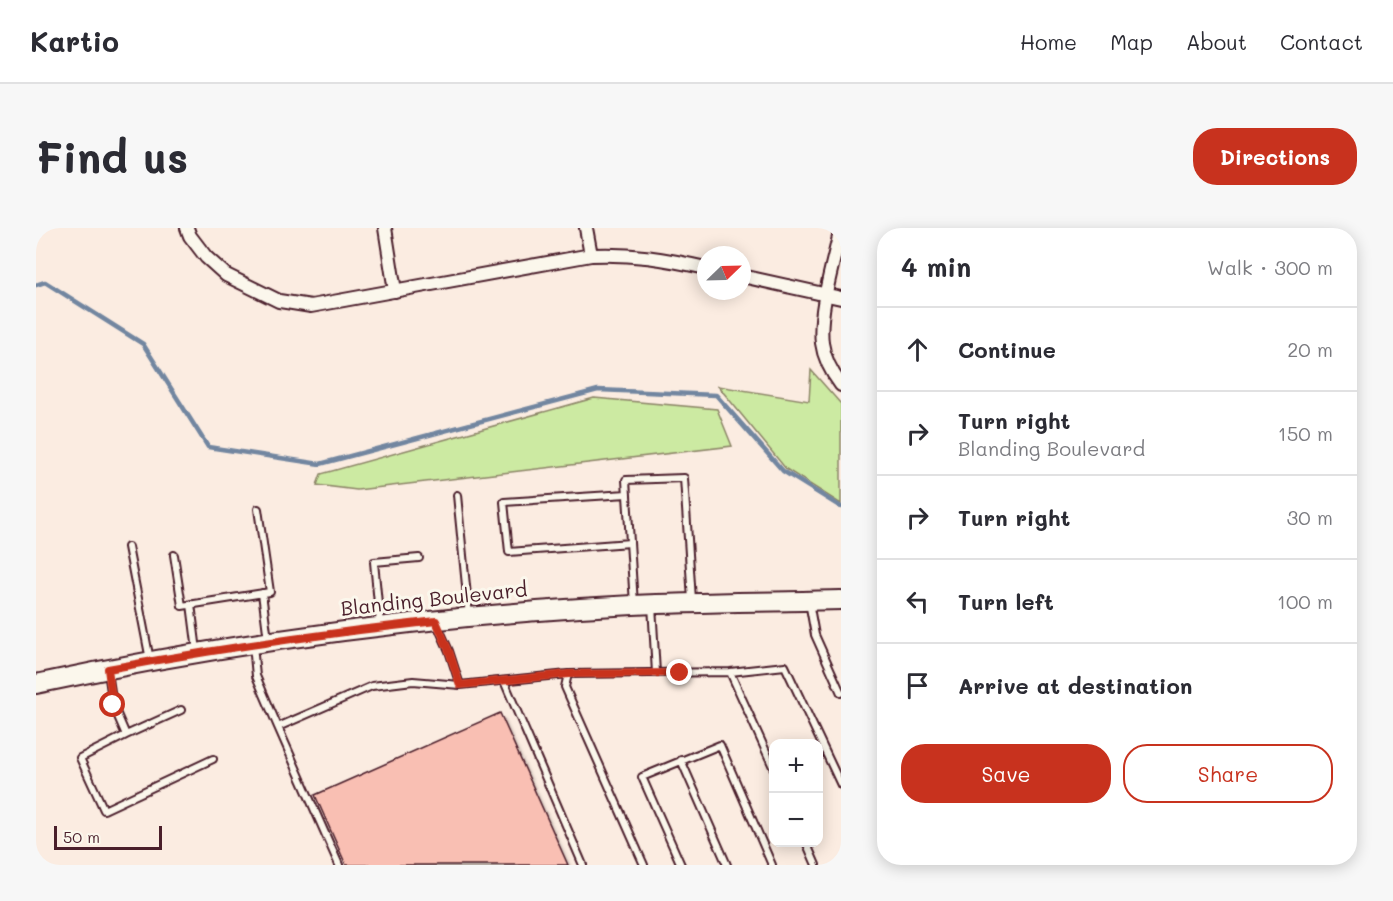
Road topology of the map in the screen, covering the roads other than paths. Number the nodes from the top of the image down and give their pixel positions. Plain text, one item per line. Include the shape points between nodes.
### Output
1 (187, 228) edge
2 (385, 228) edge
3 (586, 228) edge
4 (841, 228) edge
5 (591, 255) junction
6 (697, 266) edge
7 (751, 278) edge
8 (395, 291) junction
9 (827, 295) junction
10 (841, 298) edge
11 (841, 385) edge
12 (627, 494) junction
13 (457, 495) dead end
14 (258, 509) dead end
15 (630, 543) junction
16 (128, 547) dead end
17 (174, 555) dead end
18 (419, 558) dead end
19 (262, 593) junction
20 (841, 600) edge
21 (809, 601) junction
22 (191, 604) junction
23 (692, 604) junction
24 (643, 605) junction
25 (470, 618) junction
26 (436, 621) junction
27 (380, 627) junction
28 (260, 643) junction
29 (197, 653) junction
30 (151, 661) junction
31 (108, 669) junction
32 (730, 672) junction
33 (656, 673) junction
34 (568, 674) junction
35 (504, 681) junction
36 (36, 684) edge
37 (460, 685) junction
38 (841, 693) edge
39 (180, 710) dead end
40 (278, 727) junction
41 (126, 735) junction
42 (769, 758) edge
43 (213, 759) dead end
44 (681, 760) junction
45 (841, 785) edge
46 (808, 847) edge
47 (339, 865) edge
48 (583, 865) edge
49 (644, 865) edge
50 (681, 865) edge
51 (727, 865) edge
52 (772, 865) edge
53 (816, 865) edge

1 - 8 street via 206,258 226,275 279,301 311,306
2 - 8 street
3 - 5 street
4 - 9 street
5 - 6 street via 653,256
5 - 8 street
7 - 9 street
9 - 10 street
9 - 11 street via 822,344 833,375
12 - 15 lane
12 - 15 lane via 504,502 509,552
12 - 23 lane via 626,480 684,478
13 - 25 lane
14 - 19 lane via 270,592
15 - 24 lane
16 - 30 lane
17 - 22 lane via 182,606
18 - 27 lane via 374,562
19 - 22 lane
19 - 28 lane
20 - 21 main road, Blanding Boulevard
21 - 23 main road, Blanding Boulevard
21 - 38 lane via 814,635
22 - 29 lane
23 - 24 main road, Blanding Boulevard
24 - 25 main road, Blanding Boulevard
24 - 33 lane
25 - 26 main road, Blanding Boulevard
26 - 27 main road, Blanding Boulevard
26 - 37 lane
27 - 28 main road, Blanding Boulevard
28 - 29 main road, Blanding Boulevard
28 - 40 lane via 256,676
29 - 30 main road, Blanding Boulevard
30 - 31 main road, Blanding Boulevard
31 - 36 main road, Blanding Boulevard
31 - 41 lane via 113,705
32 - 33 lane
32 - 42 lane
32 - 45 lane via 785,666
33 - 34 lane
34 - 35 lane
34 - 49 lane via 565,687
35 - 37 lane
35 - 48 lane
37 - 40 lane via 413,681 372,686
39 - 41 lane
40 - 47 lane
41 - 43 lane via 80,758 104,810
44 - 50 lane via 642,777
44 - 51 lane
44 - 52 lane via 720,745
46 - 53 lane

